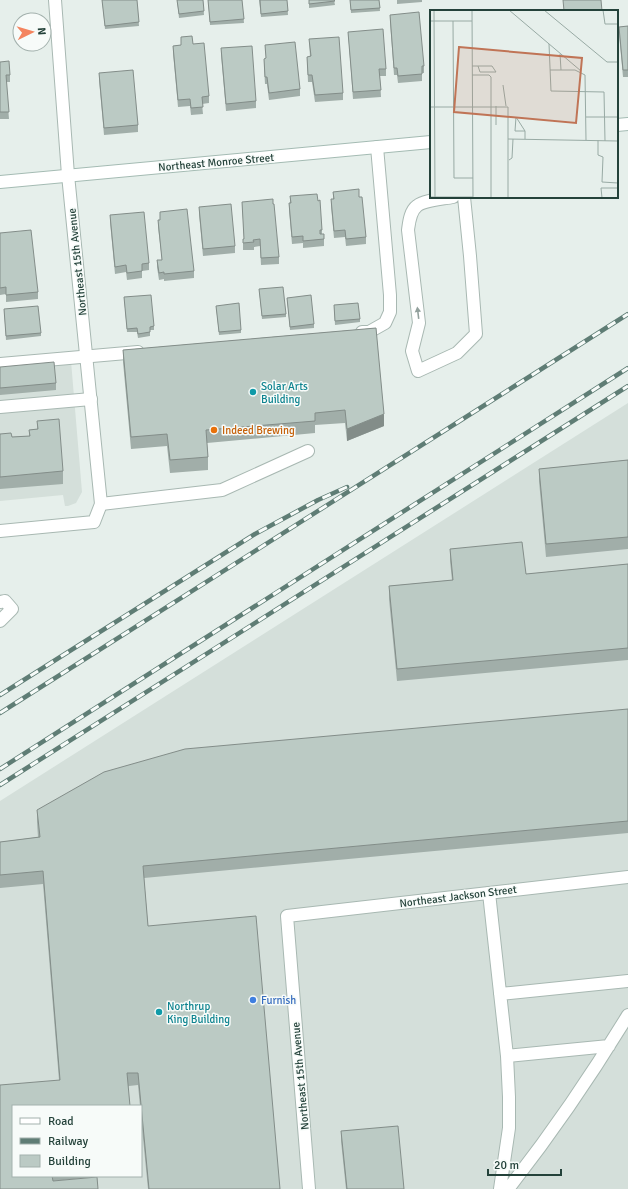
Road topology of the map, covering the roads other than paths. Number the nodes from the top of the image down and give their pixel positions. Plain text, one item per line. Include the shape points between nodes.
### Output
1 (55, 0) edge
2 (628, 124) edge
3 (618, 125) edge
4 (430, 142) edge
5 (377, 147) junction
6 (68, 175) junction
7 (0, 182) edge
8 (447, 198) edge
9 (464, 198) edge
10 (353, 333) edge
11 (148, 351) edge
12 (87, 356) junction
13 (0, 364) edge
14 (91, 399) junction
15 (0, 407) edge
16 (308, 451) dead end
17 (101, 504) junction
18 (0, 531) edge
19 (0, 602) edge
20 (0, 621) edge
21 (628, 877) edge
22 (489, 893) junction
23 (287, 916) joint
24 (628, 981) edge
25 (500, 994) junction
26 (628, 1015) edge
27 (609, 1046) junction
28 (507, 1056) junction
29 (309, 1189) edge
30 (500, 1189) edge
31 (508, 1189) edge

1 - 6 street, Northeast 15th Avenue
2 - 3 street
4 - 5 street, Northeast Monroe Street
5 - 6 street, Northeast Monroe Street
5 - 10 street via 390,312 386,323 369,332
6 - 7 street, Northeast Monroe Street
6 - 12 street, Northeast 15th Avenue
9 -> 8 street via 476,334 457,353 418,371 412,351 419,323 408,230 416,206
11 - 12 street
12 - 13 street
12 - 14 street, Northeast 15th Avenue
14 - 15 street
14 - 17 street, Northeast 15th Avenue
16 - 17 street via 222,490
17 - 18 street, Northeast 15th Avenue via 94,522
19 - 20 street via 4,601 12,609
21 - 22 street, Northeast Jackson Street
22 - 23 street, Northeast Jackson Street
22 - 25 street
23 - 29 street, Northeast 15th Avenue
24 - 25 street
25 - 28 street
26 - 27 street
27 - 28 street
27 - 31 street via 545,1141
28 - 30 street via 509,1128

